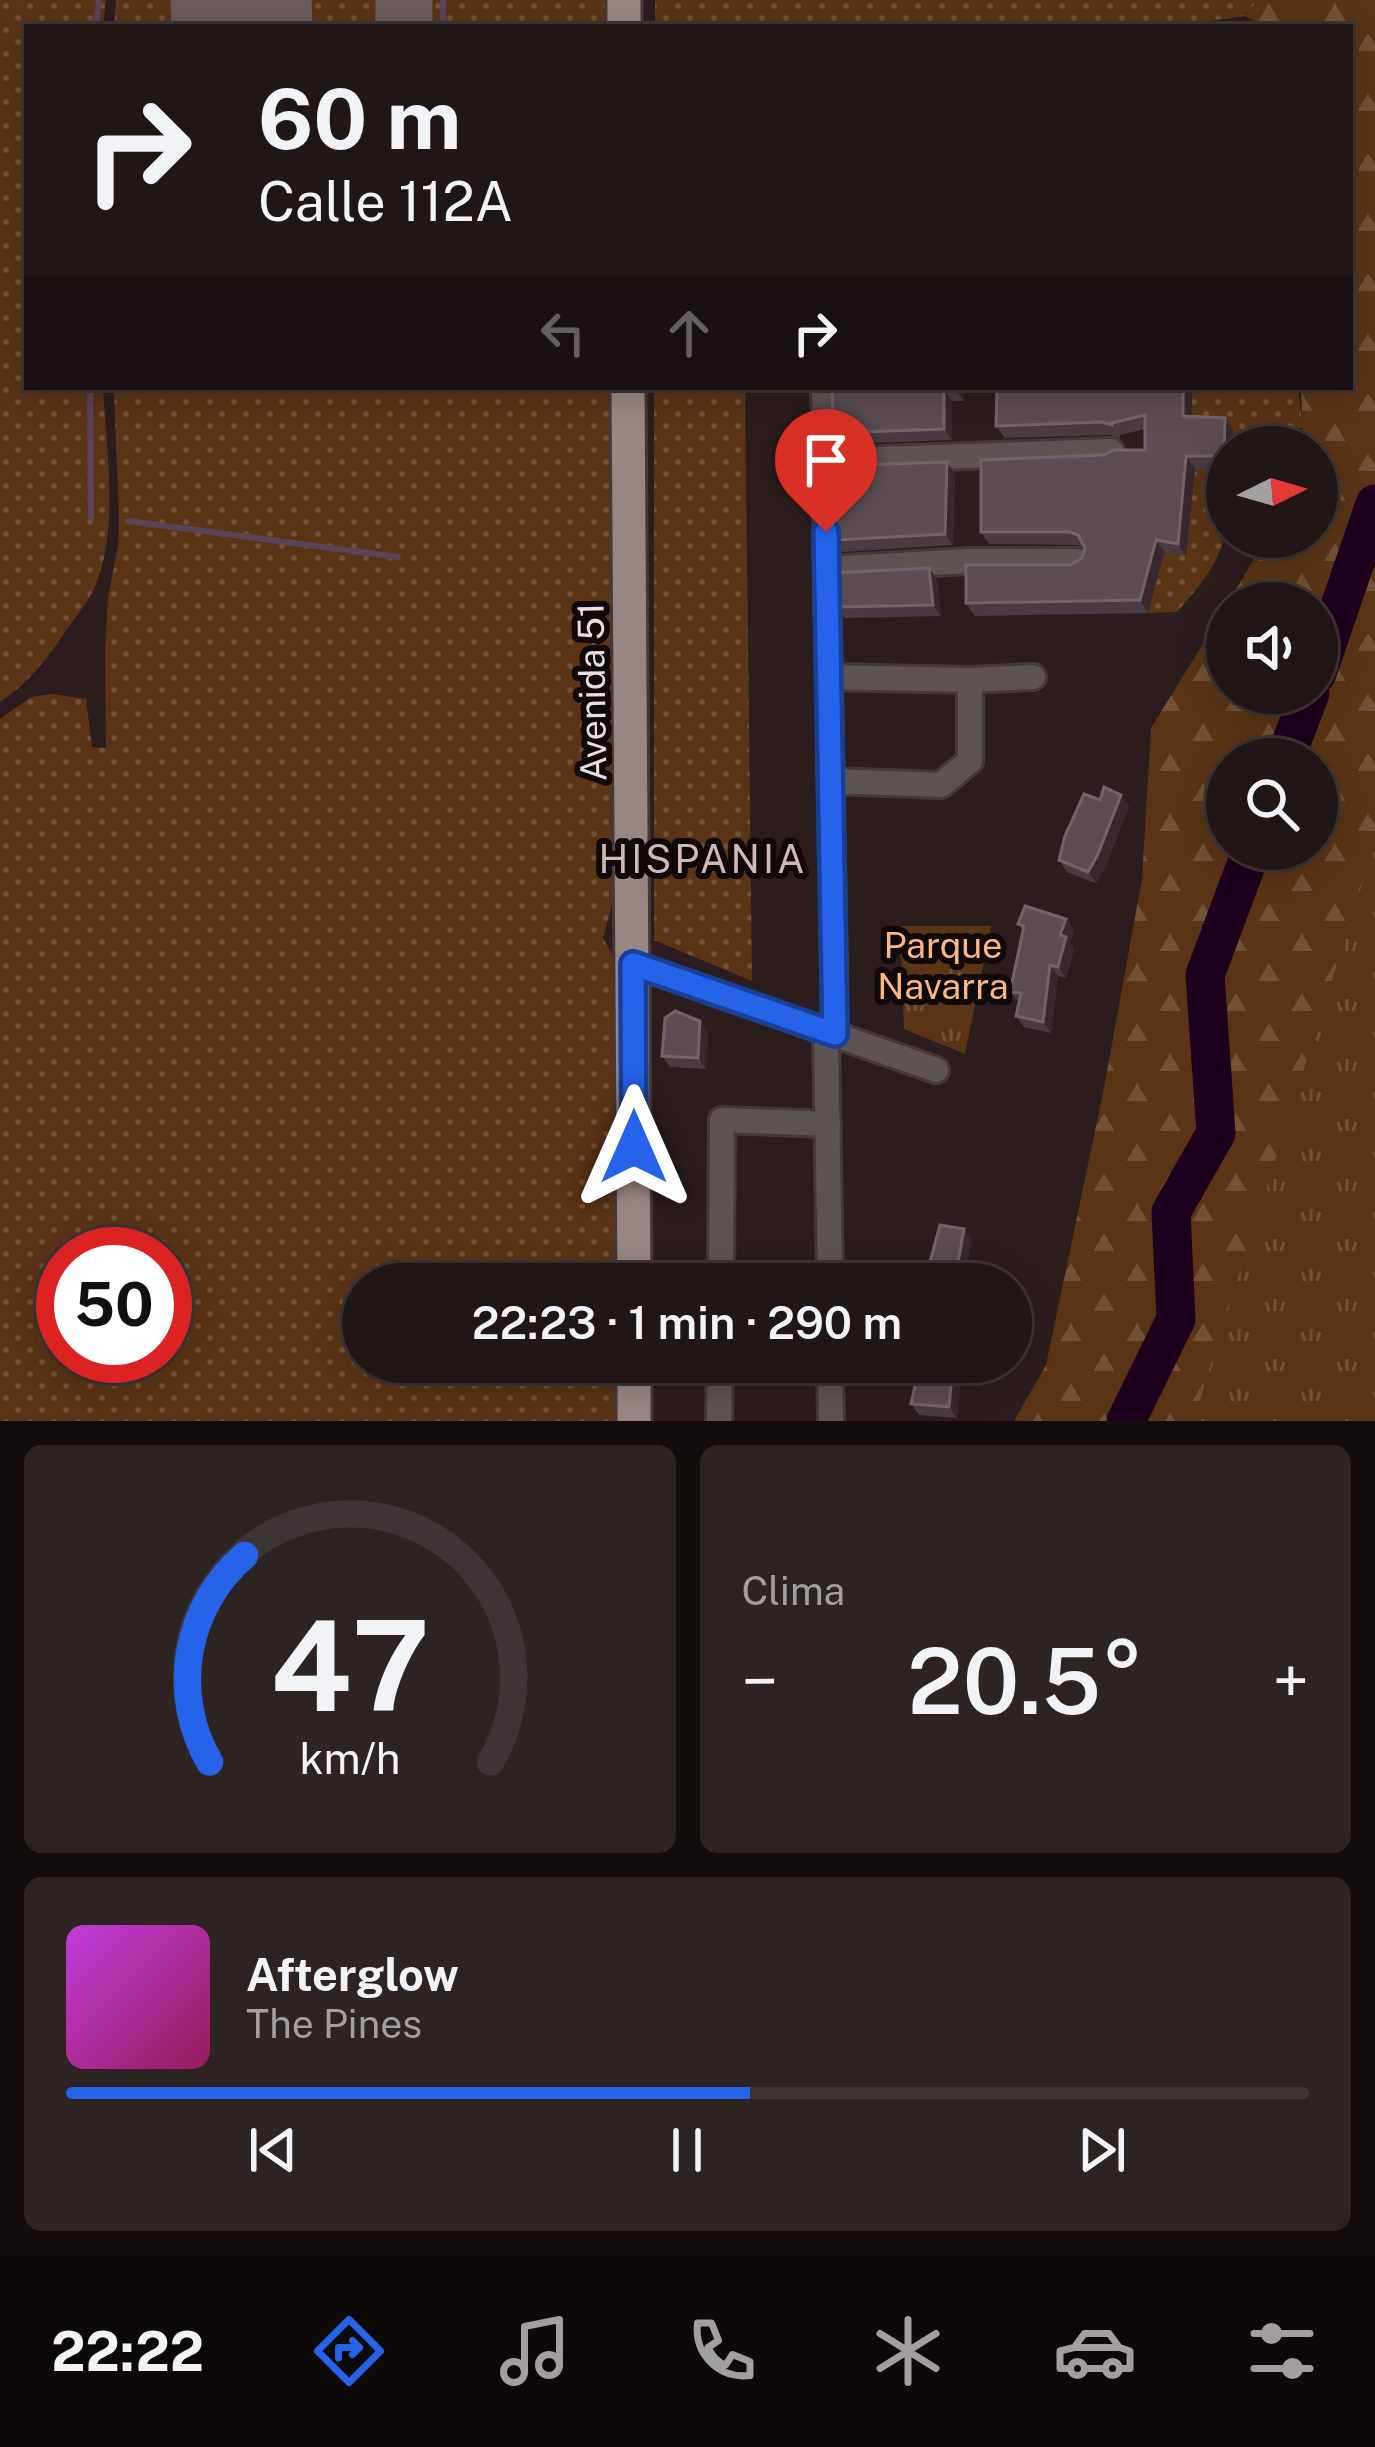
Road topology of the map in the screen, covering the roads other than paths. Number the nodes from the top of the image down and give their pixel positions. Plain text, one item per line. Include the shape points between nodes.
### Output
1 (628, 390) edge
2 (824, 390) edge
3 (1111, 452) edge
4 (825, 461) junction
5 (1077, 561) edge
6 (827, 568) junction
7 (829, 676) junction
8 (1033, 677) dead end
9 (970, 680) junction
10 (831, 781) junction
11 (633, 964) junction
12 (830, 1033) junction
13 (936, 1070) dead end
14 (828, 1124) junction
15 (634, 1263) edge
16 (721, 1263) edge
17 (830, 1263) edge
18 (634, 1383) edge
19 (720, 1383) edge
20 (830, 1383) edge
21 (634, 1421) edge
22 (719, 1421) edge
23 (831, 1421) edge

1 - 11 main road, Avenida 51
2 - 4 street
3 - 4 street
4 - 6 street
5 - 6 street
6 - 7 street
7 - 9 street
7 - 10 street
8 - 9 street
9 - 10 street via 970,761 941,785
10 - 12 street
11 - 12 street
11 - 15 main road, Avenida 51
12 - 13 street
12 - 14 street
14 - 16 street via 722,1120
14 - 17 street
18 - 21 main road
19 - 22 street
20 - 23 street

